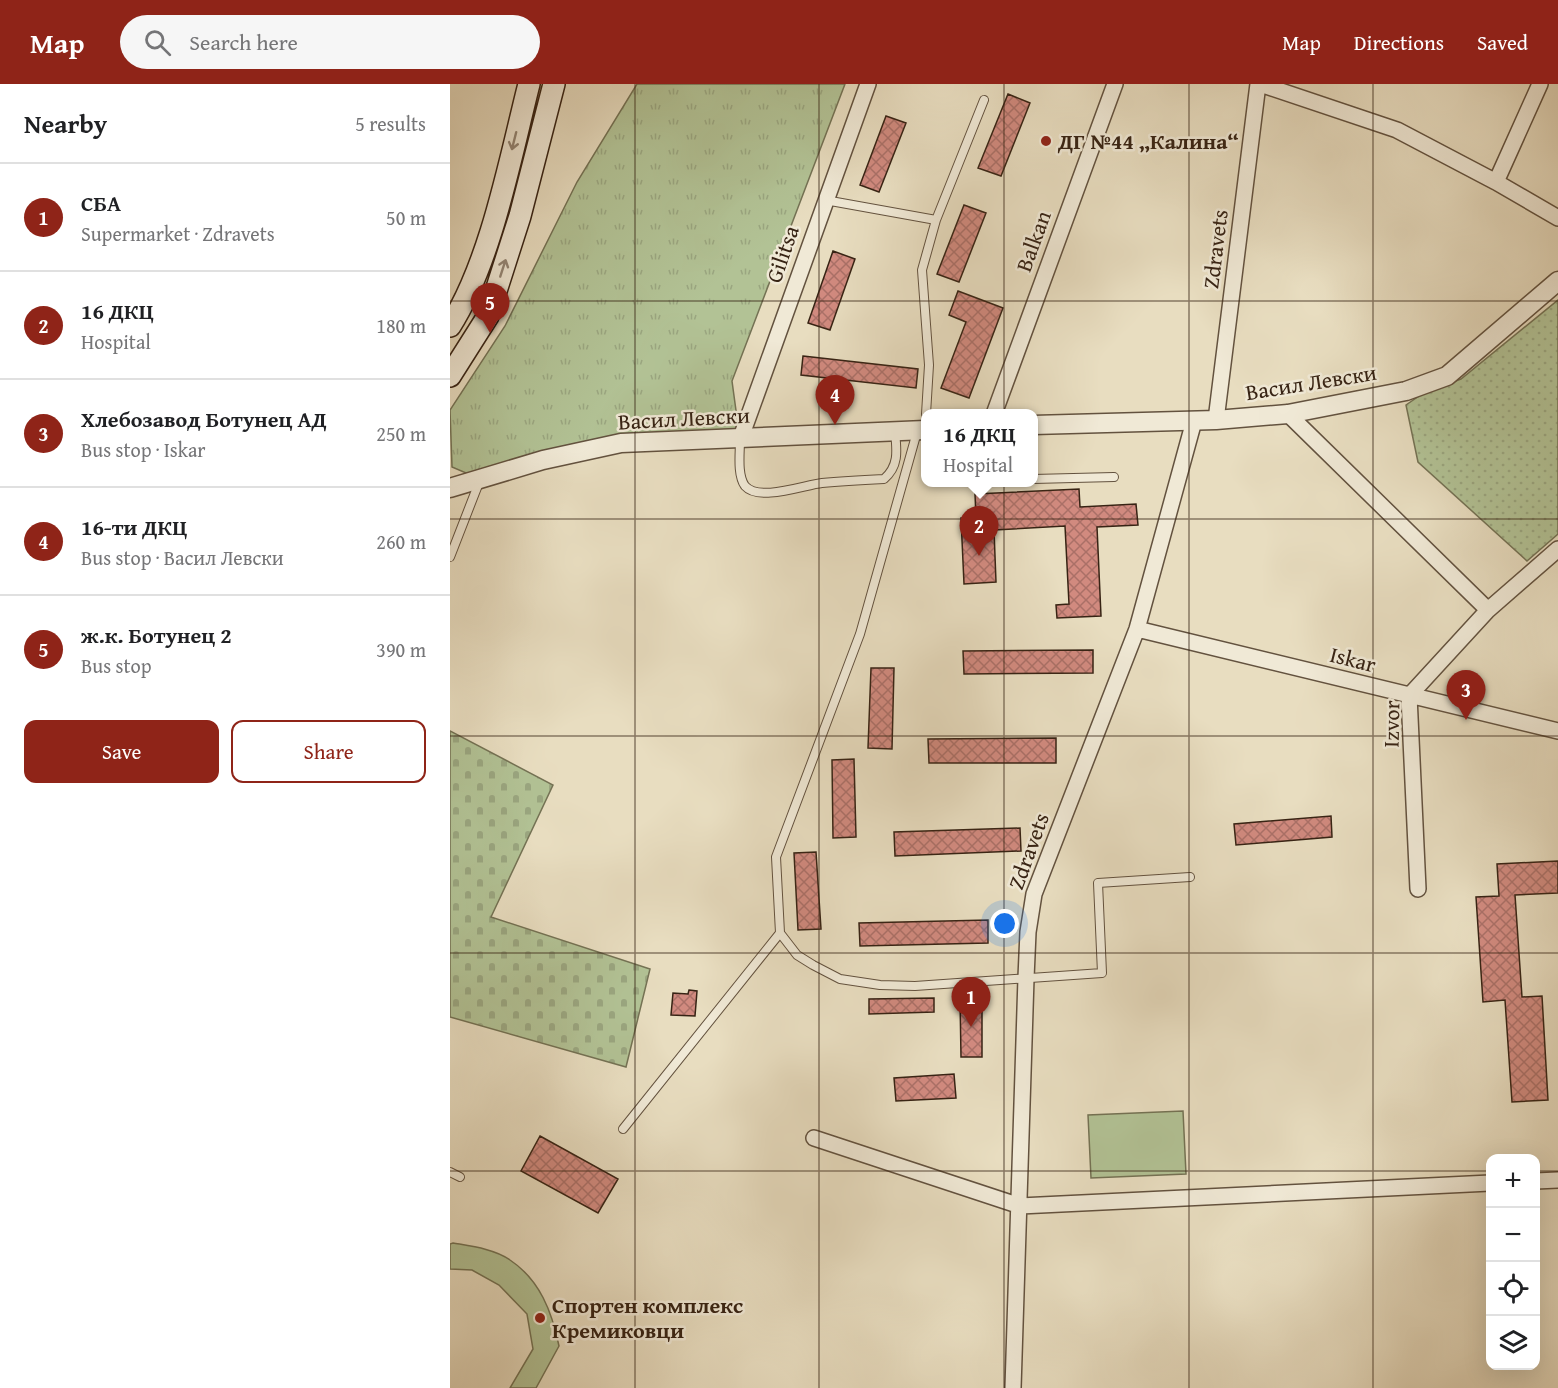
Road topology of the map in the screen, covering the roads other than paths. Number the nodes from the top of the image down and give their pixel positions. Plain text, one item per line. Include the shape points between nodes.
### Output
1 (529, 84) edge
2 (554, 84) edge
3 (868, 84) edge
4 (1115, 84) edge
5 (1259, 84) edge
6 (1540, 84) edge
7 (984, 100) dead end
8 (1496, 182) junction
9 (825, 200) junction
10 (1558, 218) edge
11 (936, 220) junction
12 (1558, 281) edge
13 (450, 326) edge
14 (450, 376) edge
15 (926, 409) edge
16 (996, 409) edge
17 (1288, 414) junction
18 (1216, 420) junction
19 (1194, 421) junction
20 (1038, 425) edge
21 (921, 430) edge
22 (895, 432) junction
23 (921, 436) edge
24 (740, 440) junction
25 (1114, 477) dead end
26 (480, 479) junction
27 (1038, 479) edge
28 (450, 488) edge
29 (1558, 549) edge
30 (450, 557) edge
31 (1488, 610) junction
32 (1137, 629) junction
33 (1409, 696) junction
34 (1558, 731) edge
35 (1190, 877) dead end
36 (1418, 889) dead end
37 (780, 933) junction
38 (1026, 978) junction
39 (623, 1129) dead end
40 (814, 1138) dead end
41 (450, 1172) edge
42 (460, 1177) dead end
43 (1558, 1180) edge
44 (1540, 1181) edge
45 (1486, 1183) edge
46 (1020, 1206) junction
47 (1013, 1388) edge

1 -> 13 main road via 496,211 464,304
14 -> 2 main road via 488,316 520,216
3 - 9 street, Gilitsa
4 - 16 street, Balkan
5 - 8 street via 1397,130
5 - 18 street, Zdravets
6 - 8 street
7 - 11 lane
8 - 10 street
9 - 11 lane
9 - 24 street, Gilitsa
11 - 15 lane via 921,281 929,365
12 - 17 street, Васил Левски via 1447,376 1406,391
17 - 18 street, Васил Левски
17 - 31 street
18 - 19 street, Васил Левски
19 - 20 street, Васил Левски
19 - 32 street, Zdravets
21 - 22 street, Васил Левски
22 - 24 street, Васил Левски
22 - 24 lane via 897,462 884,479 821,483 781,492 755,492 746,486 741,477
23 - 37 lane via 860,634 776,857
24 - 26 street, Васил Левски via 621,443
25 - 27 lane
26 - 28 street, Васил Левски
26 - 30 lane
29 - 31 street, Izvor
31 - 33 street, Izvor
32 - 33 street, Iskar
32 - 38 street, Zdravets via 1034,894
33 - 34 street, Iskar
33 - 36 street, Izvor
35 - 38 lane via 1098,883 1102,973
37 - 38 lane via 797,955 840,979 880,986 915,986
37 - 39 lane
38 - 46 street, Zdravets
40 - 46 street
41 - 42 lane
43 - 44 street
45 - 46 street
46 - 47 street, Zdravets

